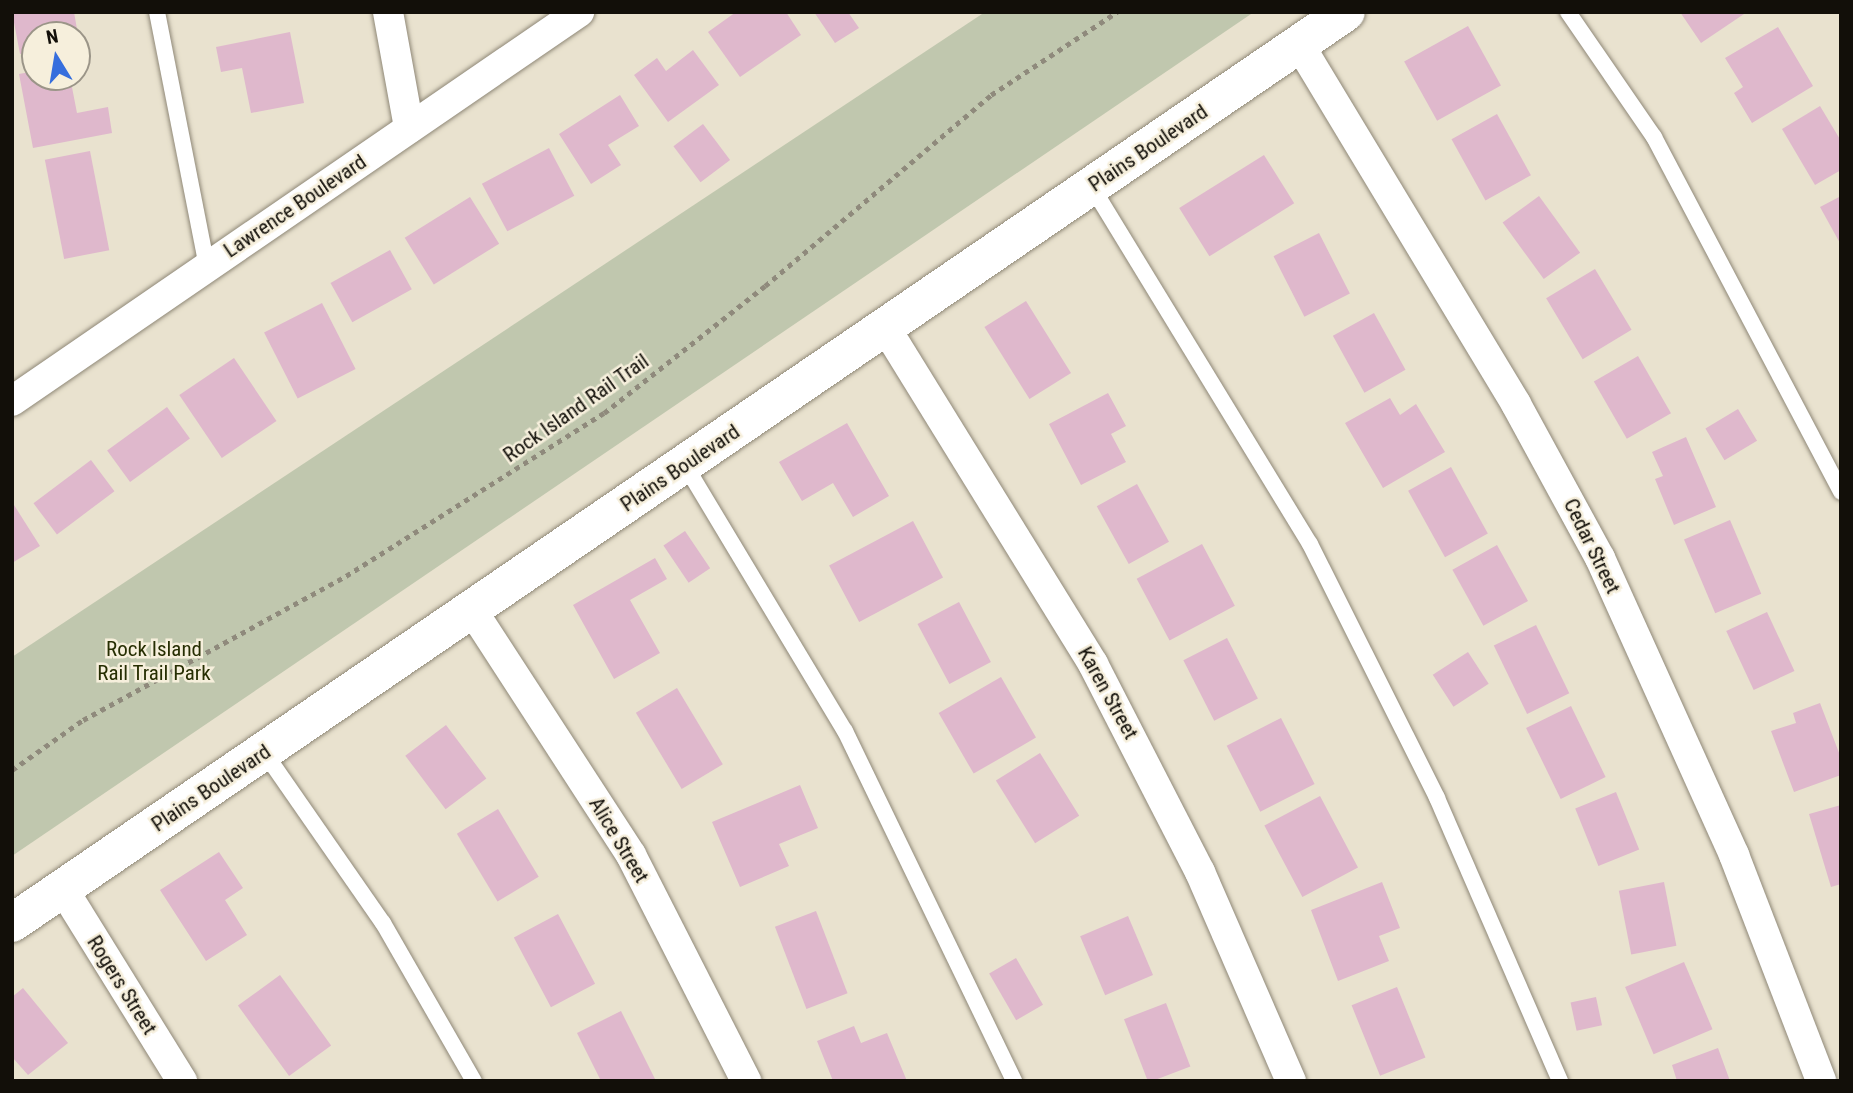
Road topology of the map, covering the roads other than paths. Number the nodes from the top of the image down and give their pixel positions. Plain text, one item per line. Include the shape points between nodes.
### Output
1 (157, 12) edge
2 (388, 12) edge
3 (579, 12) edge
4 (1346, 12) edge
5 (1567, 12) edge
6 (1299, 44) junction
7 (409, 128) junction
8 (1091, 187) junction
9 (206, 267) junction
10 (885, 327) junction
11 (12, 401) edge
12 (685, 465) junction
13 (1841, 492) edge
14 (472, 610) junction
15 (264, 752) junction
16 (63, 889) junction
17 (12, 923) edge
18 (182, 1081) edge
19 (474, 1081) edge
20 (746, 1081) edge
21 (1014, 1081) edge
22 (1291, 1081) edge
23 (1560, 1081) edge
24 (1821, 1081) edge

1 - 9 lane
2 - 7 street
3 - 7 street, Lawrence Boulevard
4 - 6 main road, Plains Boulevard
5 - 13 lane via 1654,136
6 - 8 main road, Plains Boulevard
6 - 24 street, Cedar Street via 1516,404 1600,558 1734,855
7 - 9 street, Lawrence Boulevard
8 - 10 main road, Plains Boulevard
8 - 23 lane via 1310,544 1437,797
9 - 11 street, Lawrence Boulevard
10 - 12 main road, Plains Boulevard
10 - 22 street, Karen Street via 1099,675 1200,872
12 - 14 main road, Plains Boulevard
12 - 21 lane via 845,731
14 - 15 main road, Plains Boulevard
14 - 20 street, Alice Street via 631,855
15 - 16 main road, Plains Boulevard
15 - 19 lane via 383,923
16 - 17 main road, Plains Boulevard
16 - 18 street, Rogers Street

